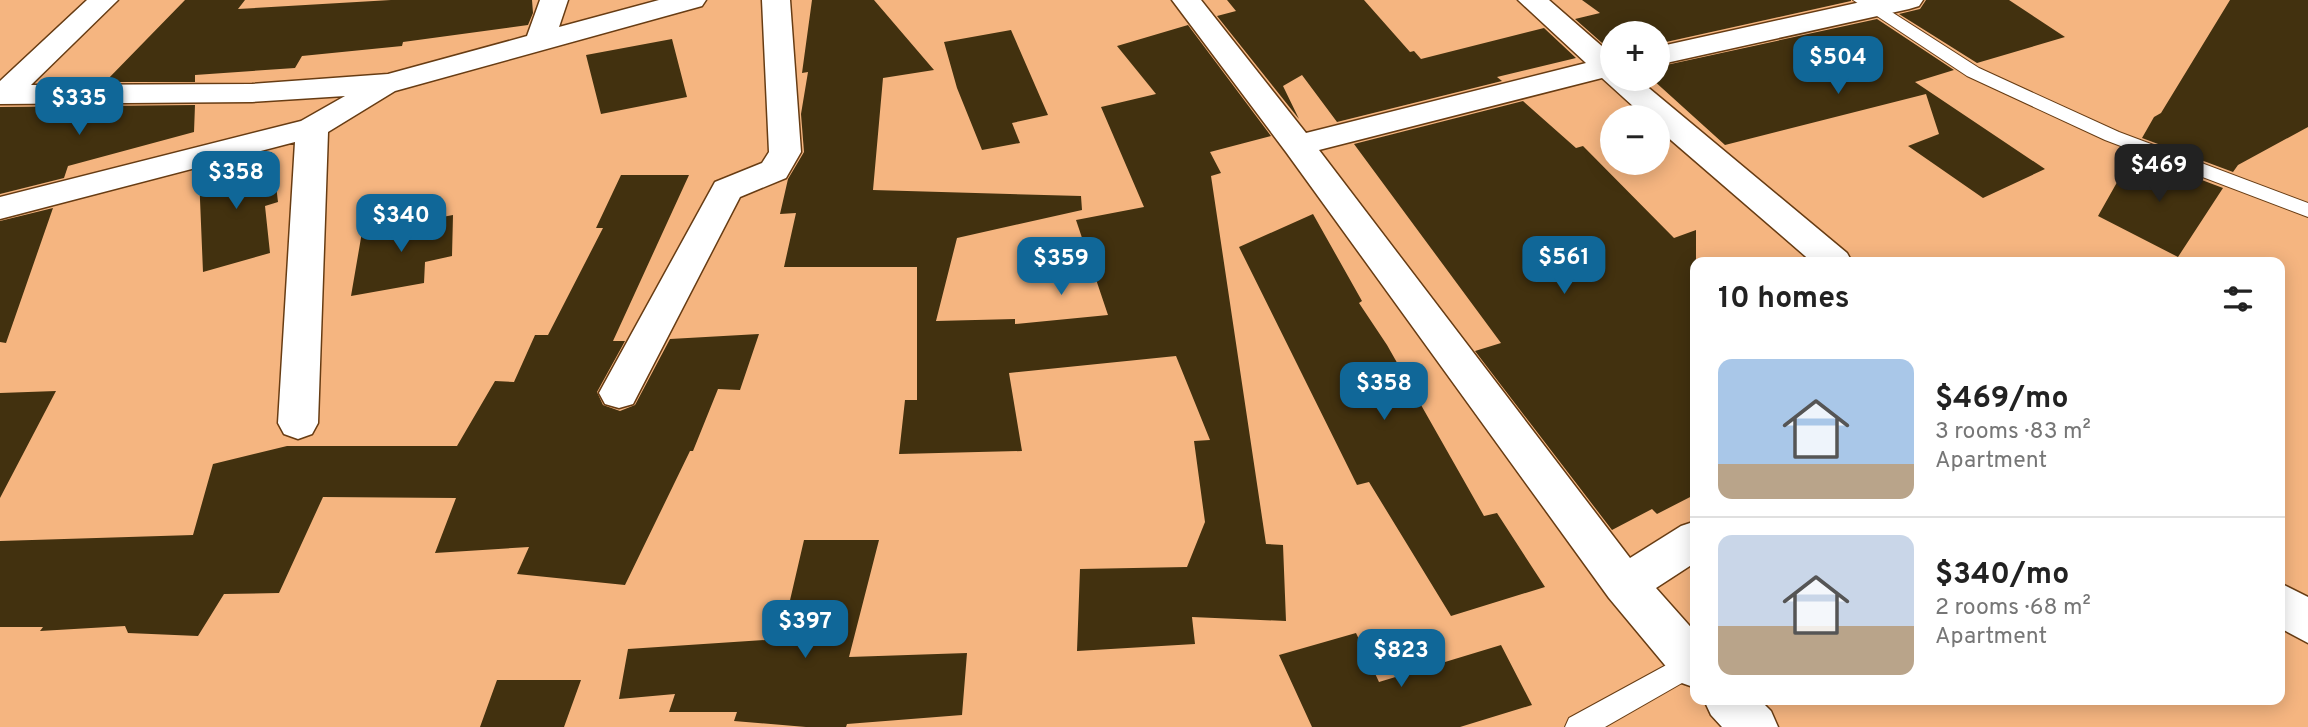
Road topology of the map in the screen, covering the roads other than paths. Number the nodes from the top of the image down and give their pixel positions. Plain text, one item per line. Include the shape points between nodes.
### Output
1 (104, 0) edge
2 (554, 0) edge
3 (692, 0) edge
4 (776, 0) edge
5 (1186, 0) edge
6 (1532, 0) edge
7 (1909, 0) edge
8 (1868, 4) edge
9 (539, 44) junction
10 (1670, 53) edge
11 (1600, 60) edge
12 (1600, 74) edge
13 (389, 83) junction
14 (1636, 91) edge
15 (2, 95) edge
16 (312, 128) junction
17 (1298, 145) junction
18 (0, 208) edge
19 (2308, 210) edge
20 (1828, 257) edge
21 (618, 393) dead end
22 (298, 423) dead end
23 (1690, 543) edge
24 (1625, 585) junction
25 (2285, 606) edge
26 (2308, 623) edge
27 (1690, 660) edge
28 (1690, 667) edge
29 (1733, 705) edge
30 (1578, 727) edge
31 (1754, 727) edge

1 - 15 street
2 - 9 street
3 - 9 street
4 - 21 street via 785,152 774,170 727,190
5 - 17 street
6 - 11 street
7 - 8 street
8 - 10 street
8 - 19 lane via 1973,72 2112,136
9 - 13 street
12 - 17 street
13 - 15 street via 252,93
13 - 16 street
14 - 20 street
16 - 18 street
16 - 22 street
17 - 24 street
23 - 24 street
24 - 27 street
25 - 26 street
28 - 30 lane
29 - 31 street

